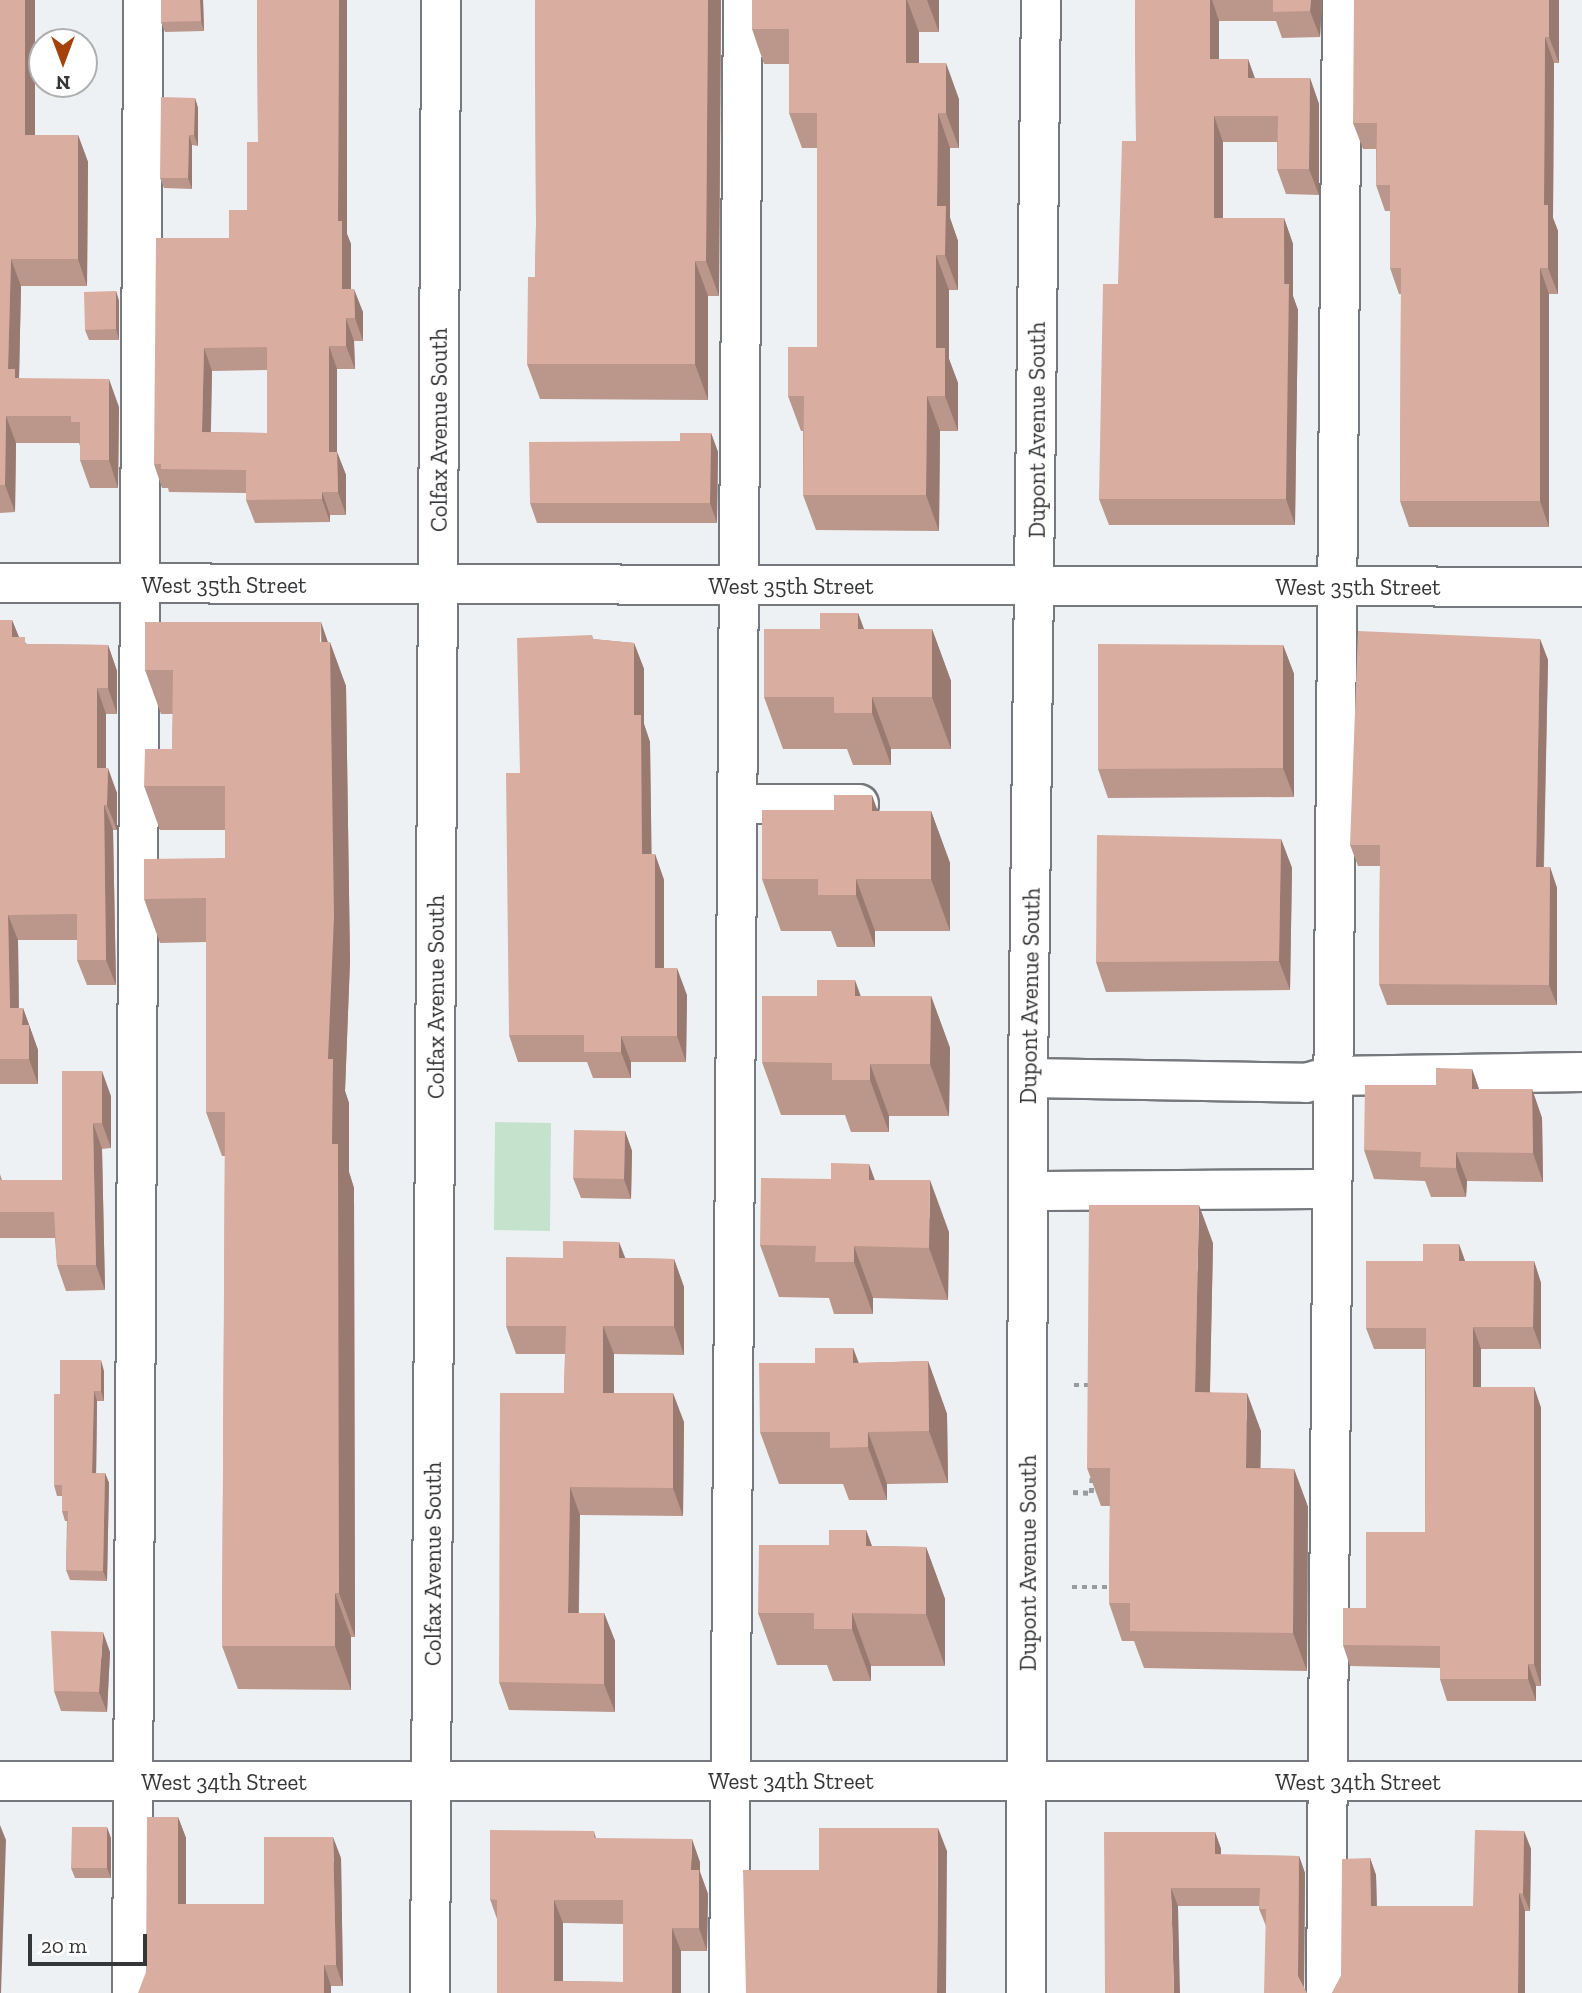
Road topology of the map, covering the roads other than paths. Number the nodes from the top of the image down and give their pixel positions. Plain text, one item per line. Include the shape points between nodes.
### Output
1 (144, 0) edge
2 (441, 0) edge
3 (743, 0) edge
4 (1041, 0) edge
5 (1342, 0) edge
6 (0, 583) edge
7 (139, 584) junction
8 (438, 585) junction
9 (738, 585) junction
10 (1036, 587) junction
11 (1339, 587) junction
12 (1582, 587) edge
13 (738, 804) junction
14 (859, 804) edge
15 (1582, 1072) edge
16 (1331, 1076) junction
17 (1028, 1077) junction
18 (1330, 1189) junction
19 (1028, 1191) junction
20 (0, 1781) edge
21 (731, 1781) junction
22 (1029, 1781) junction
23 (1582, 1781) edge
24 (135, 1782) junction
25 (433, 1782) junction
26 (1329, 1783) junction
27 (132, 1993) edge
28 (430, 1993) edge
29 (729, 1993) edge
30 (1026, 1993) edge
31 (1326, 1993) edge

1 - 7 street
2 - 8 street, Colfax Avenue South
3 - 9 street
4 - 10 street, Dupont Avenue South
5 - 11 street
6 - 7 street, West 35th Street
7 - 8 street, West 35th Street
7 - 24 street
8 - 9 street, West 35th Street
8 - 25 street, Colfax Avenue South
9 - 10 street, West 35th Street
9 - 13 street
10 - 11 street, West 35th Street
10 - 17 street, Dupont Avenue South
11 - 12 street, West 35th Street
11 - 16 street
13 - 14 street
13 - 21 street
15 - 16 street
16 - 17 street via 1306,1083
16 - 18 street
17 - 19 street, Dupont Avenue South
18 - 19 street
18 - 26 street
19 - 22 street, Dupont Avenue South
20 - 24 street, West 34th Street
21 - 22 street, West 34th Street
21 - 25 street, West 34th Street
21 - 29 street
22 - 26 street, West 34th Street
22 - 30 street, Dupont Avenue South
23 - 26 street, West 34th Street
24 - 25 street, West 34th Street
24 - 27 street
25 - 28 street, Colfax Avenue South
26 - 31 street

